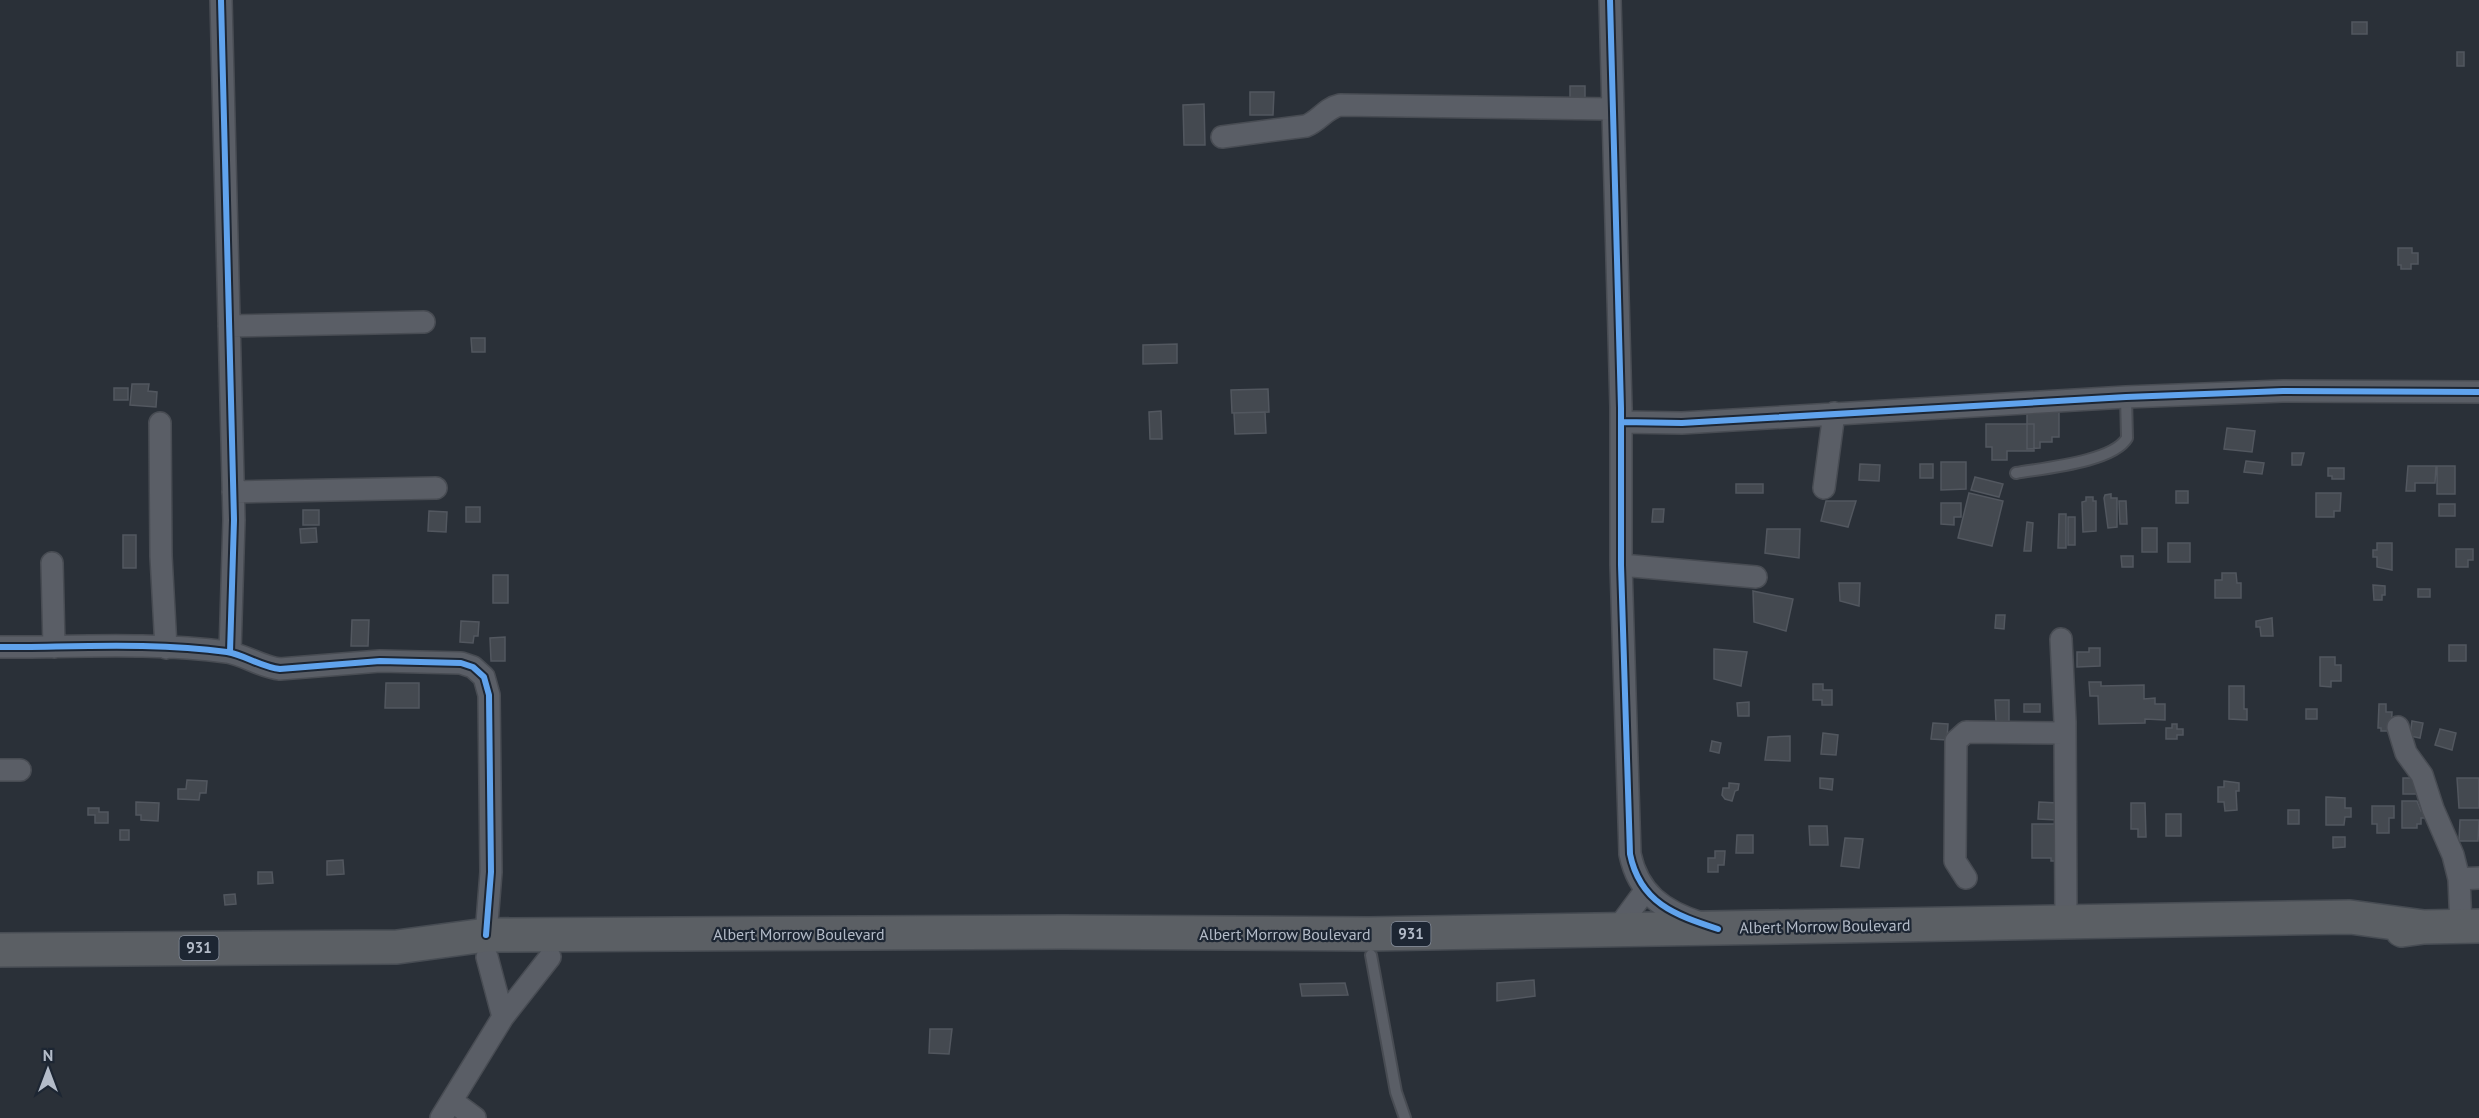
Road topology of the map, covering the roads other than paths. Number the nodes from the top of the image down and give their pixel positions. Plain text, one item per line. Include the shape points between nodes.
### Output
1 (221, 0) edge
2 (1610, 0) edge
3 (1612, 109) junction
4 (1222, 136) dead end
5 (424, 322) dead end
6 (230, 326) junction
7 (2479, 392) edge
8 (2126, 398) junction
9 (1834, 414) junction
10 (1620, 422) junction
11 (160, 423) dead end
12 (2016, 473) dead end
13 (436, 488) dead end
14 (1824, 488) dead end
15 (233, 492) junction
16 (52, 563) dead end
17 (1621, 565) junction
18 (1756, 578) dead end
19 (2061, 639) dead end
20 (0, 646) edge
21 (54, 647) junction
22 (165, 648) junction
23 (230, 652) junction
24 (2398, 727) dead end
25 (2065, 733) junction
26 (1966, 878) dead end
27 (2469, 879) edge
28 (1645, 891) junction
29 (2067, 921) junction
30 (2470, 926) edge
31 (2424, 927) junction
32 (1719, 928) junction
33 (1617, 929) junction
34 (487, 946) junction
35 (0, 950) edge
36 (1371, 955) junction
37 (550, 957) junction
38 (503, 1017) junction
39 (446, 1109) edge
40 (475, 1118) edge
41 (1405, 1118) edge

1 - 6 street
2 - 3 street
3 - 4 street via 1340,105 1306,126
3 - 10 street
5 - 6 street
6 - 15 street
7 - 8 street via 2283,391
8 - 9 street
8 - 12 lane via 2127,438 2114,451
9 - 10 street via 1682,423
9 - 14 street
10 - 17 street
11 - 22 street
13 - 15 street
15 - 23 street
16 - 21 street
17 - 18 street
17 - 28 street via 1630,854
19 - 25 street
20 - 21 street
21 - 22 street
22 - 23 street
23 - 34 street via 280,669 380,661 448,661 473,667 484,677 489,695 491,872
24 - 27 street via 2406,753 2422,775 2453,855
25 - 26 street via 1966,732 1956,741 1955,861
25 - 29 street
27 - 30 street
28 - 32 street via 1670,910
28 - 33 street
29 - 31 highway, Albert Morrow Boulevard / 931 via 2350,917
29 - 32 highway, Albert Morrow Boulevard / 931
30 - 31 highway, Albert Morrow Boulevard / 931
31 - 36 highway, Albert Morrow Boulevard / 931 via 2350,938
32 - 33 highway, Albert Morrow Boulevard / 931
33 - 34 highway, Albert Morrow Boulevard / 931 via 1369,934 1063,932
34 - 35 highway, Albert Morrow Boulevard / 931
34 - 37 highway, Albert Morrow Boulevard / 931
34 - 38 street
36 - 37 highway, Albert Morrow Boulevard / 931 via 1064,952
36 - 41 lane via 1396,1092
37 - 38 street
38 - 39 street
39 - 40 street

